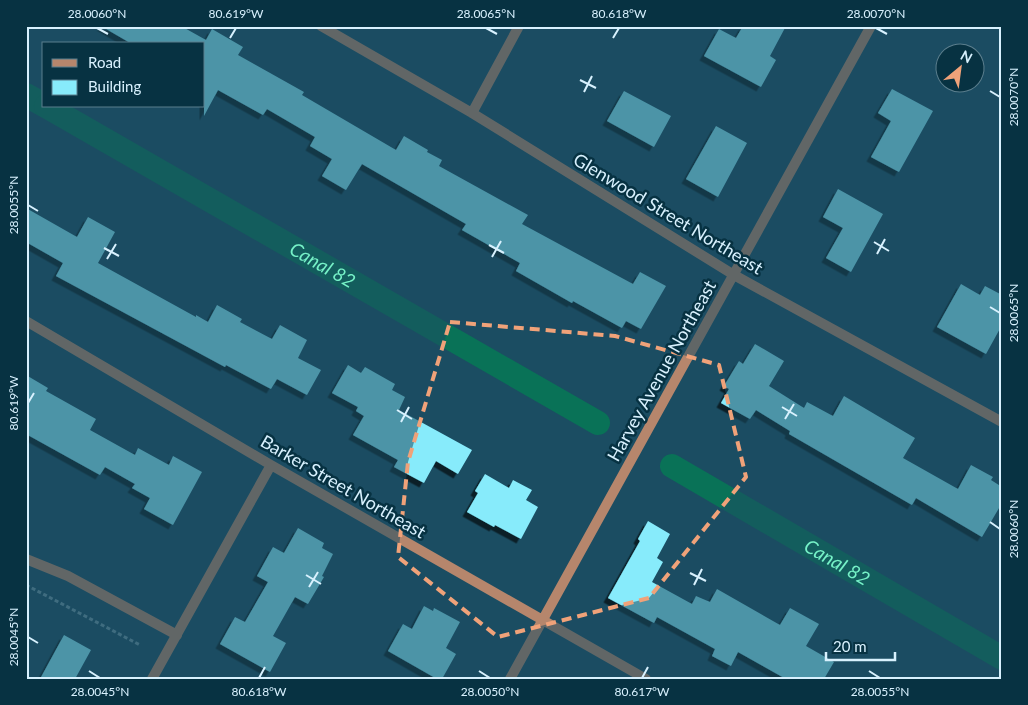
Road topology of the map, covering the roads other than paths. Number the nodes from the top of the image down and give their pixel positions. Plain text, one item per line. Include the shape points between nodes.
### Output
1 (321, 26) edge
2 (520, 26) edge
3 (871, 26) edge
4 (472, 113) junction
5 (734, 276) junction
6 (26, 320) edge
7 (1002, 422) edge
8 (271, 466) junction
9 (26, 559) edge
10 (543, 620) junction
11 (177, 635) junction
12 (152, 679) edge
13 (510, 679) edge
14 (646, 679) edge

1 - 4 street, Glenwood Street Northeast
2 - 4 street
3 - 5 street, Harvey Avenue Northeast
4 - 5 street, Glenwood Street Northeast
5 - 7 street, Glenwood Street Northeast
5 - 10 street, Harvey Avenue Northeast
6 - 8 street, Barker Street Northeast
8 - 10 street, Barker Street Northeast
8 - 11 street
9 - 11 street via 68,576
10 - 13 street, Harvey Avenue Northeast
10 - 14 street, Barker Street Northeast
11 - 12 street

